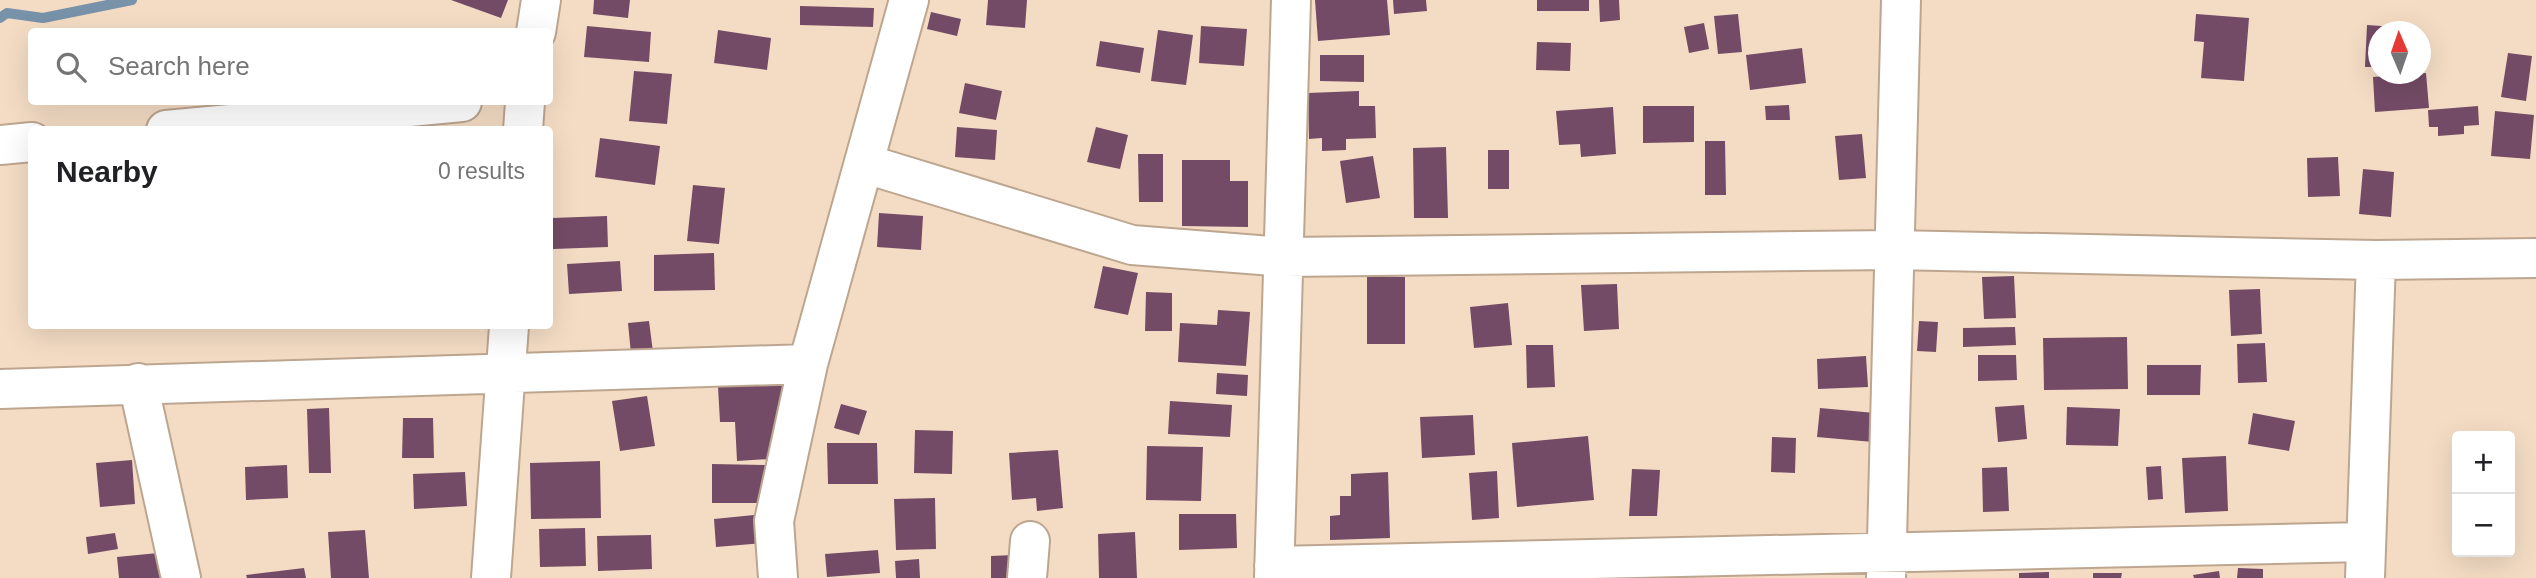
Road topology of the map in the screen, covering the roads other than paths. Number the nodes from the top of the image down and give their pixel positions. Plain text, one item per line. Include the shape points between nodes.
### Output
1 (541, 0) edge
2 (909, 0) edge
3 (1291, 0) edge
4 (1901, 0) edge
5 (537, 28) edge
6 (430, 105) edge
7 (525, 105) edge
8 (208, 126) edge
9 (523, 126) edge
10 (28, 142) edge
11 (0, 145) edge
12 (866, 164) junction
13 (1893, 250) junction
14 (1285, 257) junction
15 (2536, 258) edge
16 (2376, 260) junction
17 (509, 329) edge
18 (808, 364) junction
19 (506, 372) junction
20 (138, 383) junction
21 (0, 390) edge
22 (2365, 560) edge
23 (1885, 564) edge
24 (1274, 572) edge
25 (181, 578) edge
26 (491, 578) edge
27 (778, 578) edge

1 - 5 street
2 - 12 street
3 - 14 street
4 - 13 street
6 - 8 street
7 - 9 street
10 - 11 street
12 - 14 street via 1132,245
12 - 18 street
13 - 14 street
13 - 16 street
13 - 23 street
14 - 24 street
15 - 16 street
16 - 22 street
17 - 19 street
18 - 19 street
18 - 27 street via 774,522
19 - 20 street
19 - 26 street
20 - 21 street
20 - 25 street
22 - 23 street
23 - 24 street

